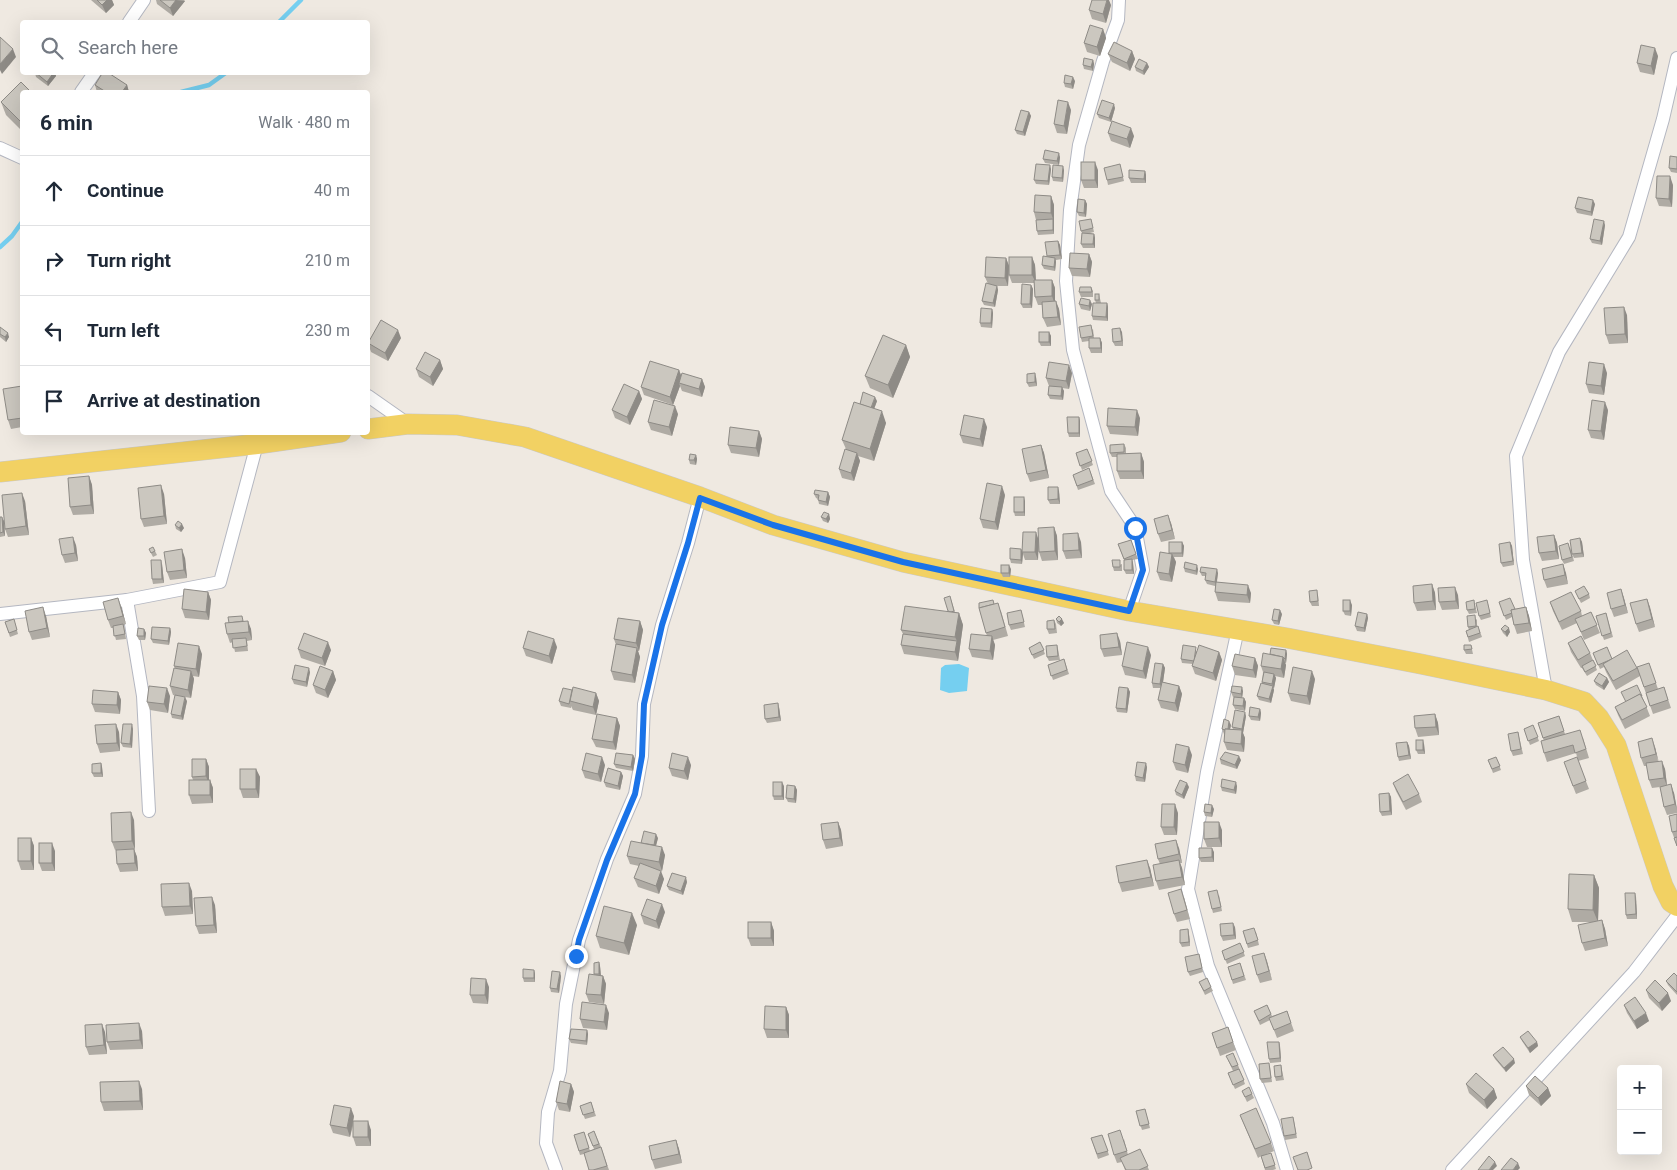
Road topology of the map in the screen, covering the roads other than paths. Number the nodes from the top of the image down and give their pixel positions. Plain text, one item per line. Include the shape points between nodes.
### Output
1 (144, 0) edge
2 (1119, 0) edge
3 (130, 20) edge
4 (1677, 58) edge
5 (93, 75) edge
6 (82, 90) edge
7 (0, 148) edge
8 (20, 157) edge
9 (370, 397) edge
10 (408, 424) junction
11 (370, 429) edge
12 (320, 435) edge
13 (256, 444) junction
14 (0, 472) edge
15 (700, 498) junction
16 (128, 600) junction
17 (1129, 611) junction
18 (0, 614) edge
19 (1238, 629) junction
20 (1546, 690) junction
21 (149, 811) dead end
22 (1677, 906) edge
23 (1677, 916) edge
24 (556, 1170) edge
25 (1287, 1170) edge
26 (1452, 1170) edge

1 - 3 street
2 - 17 street via 1118,20 1079,145 1070,210 1066,281 1073,350 1108,482 1135,528 1143,570
4 - 20 street via 1629,237 1559,352 1516,456 1523,560
5 - 6 street
7 - 8 street
9 - 10 street
10 - 11 main road
10 - 15 main road via 457,425 525,437
12 - 13 main road
13 - 14 main road
13 - 16 street via 220,582
15 - 17 main road via 773,525 903,562
15 - 24 street via 662,625 644,704 642,756 635,794 607,860 579,940 566,1004 560,1071 548,1112 546,1143
16 - 18 street
16 - 21 street via 144,696
17 - 19 main road
19 - 20 main road
19 - 25 street via 1207,772 1188,889 1208,966 1273,1123
20 - 22 main road via 1584,702 1616,744 1663,886 1671,902
23 - 26 street via 1634,972

